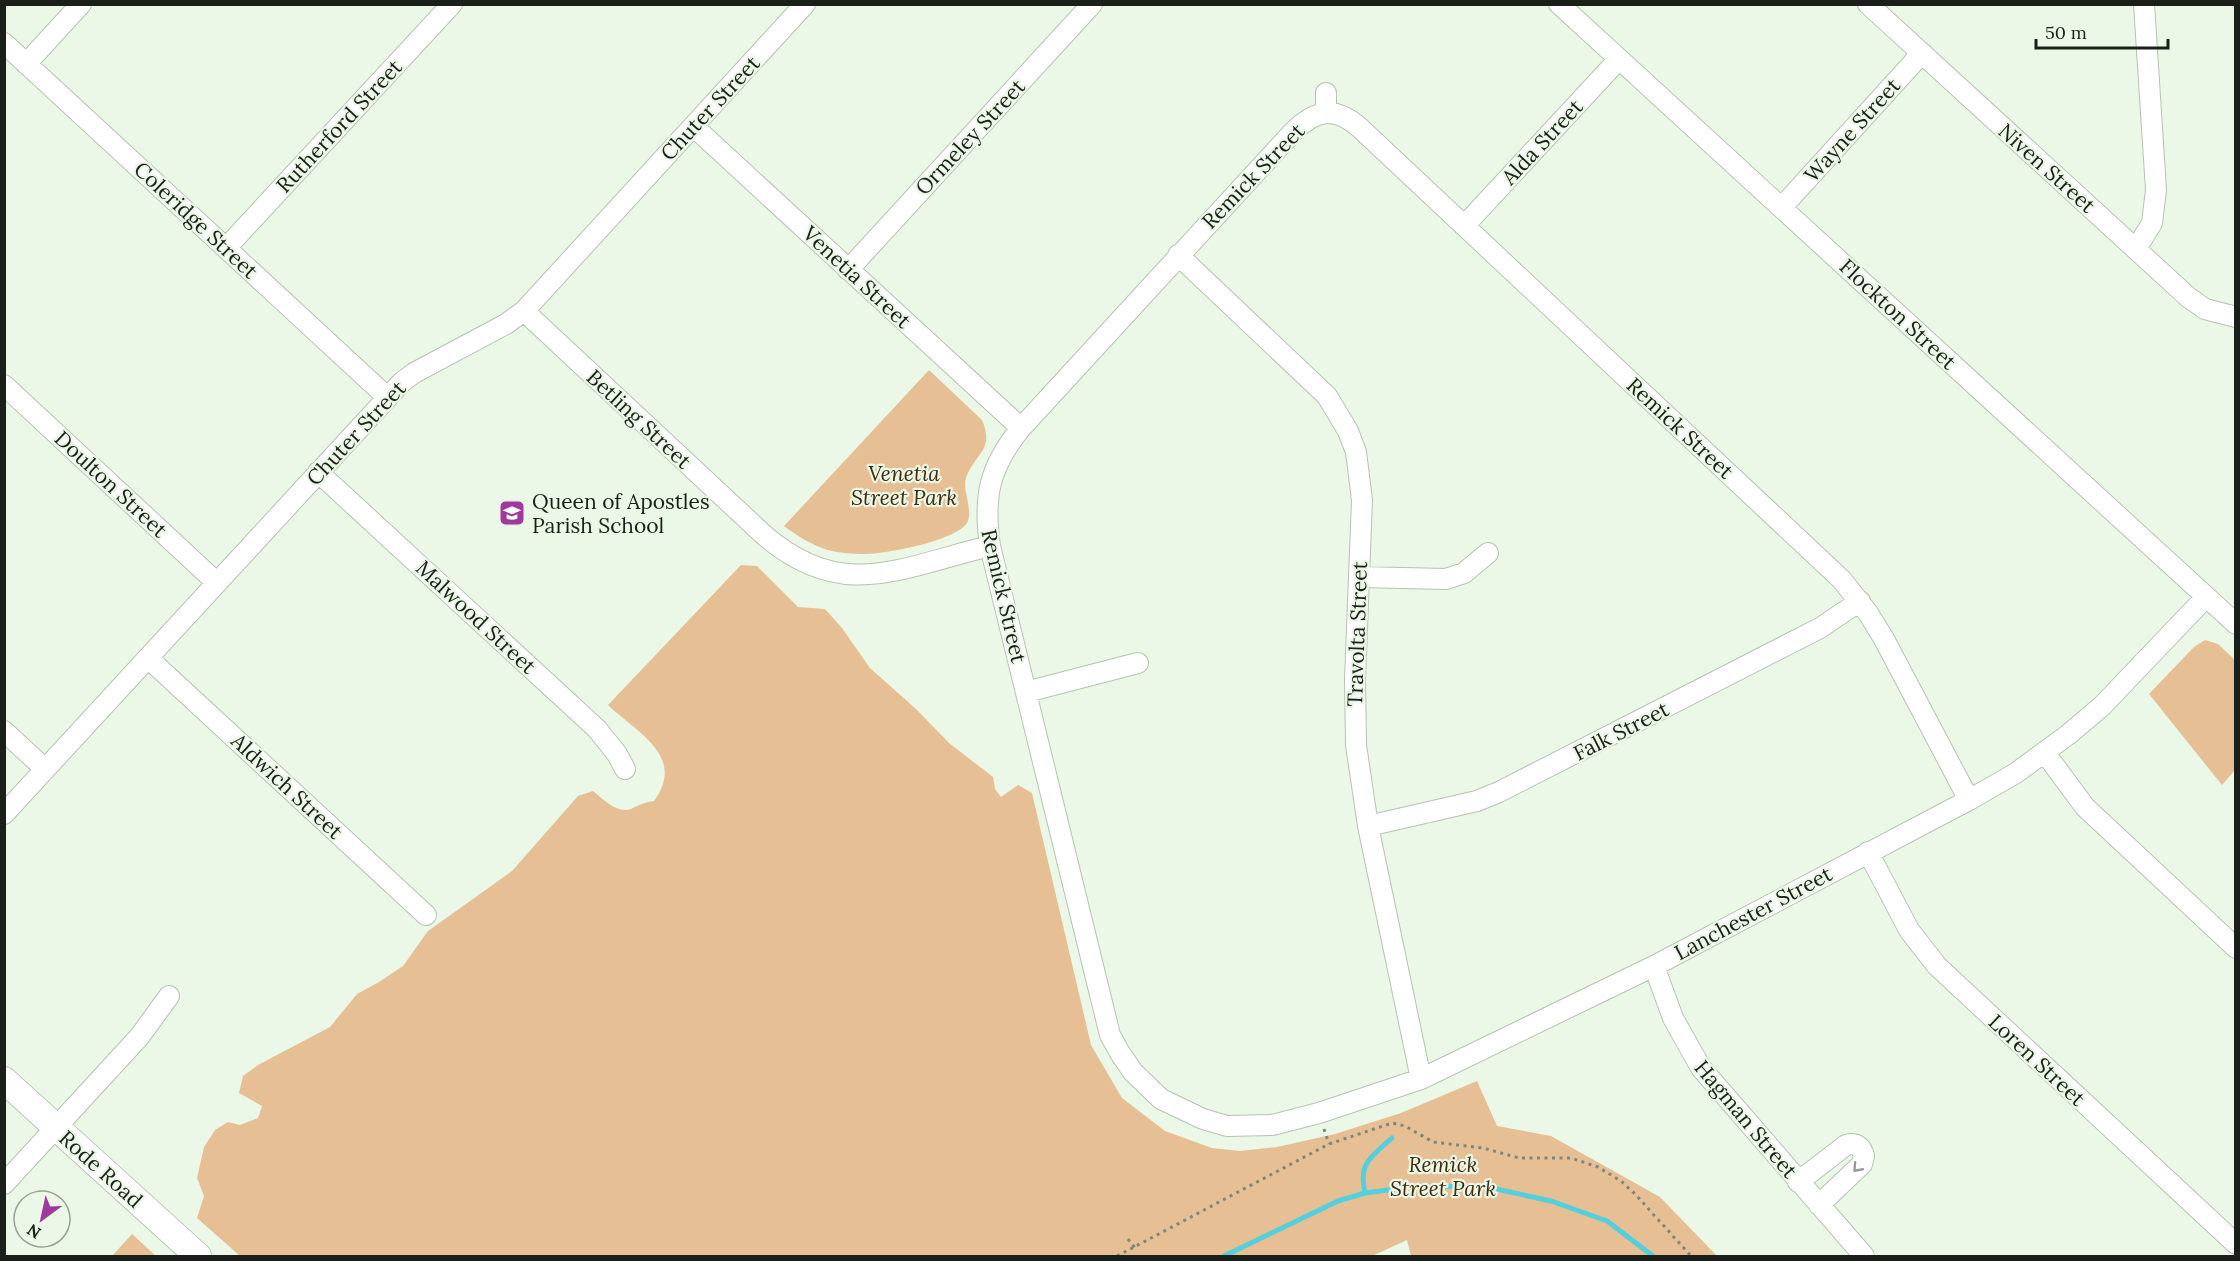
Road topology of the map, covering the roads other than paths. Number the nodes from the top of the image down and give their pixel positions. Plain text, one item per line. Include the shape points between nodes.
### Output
1 (81, 4) edge
2 (452, 4) edge
3 (805, 4) edge
4 (1092, 4) edge
5 (1559, 4) edge
6 (1868, 4) edge
7 (2144, 4) edge
8 (4, 44) edge
9 (1922, 53) junction
10 (1619, 59) junction
11 (26, 64) junction
12 (693, 126) junction
13 (1782, 207) junction
14 (1464, 226) junction
15 (226, 248) junction
16 (2136, 249) junction
17 (1178, 255) junction
18 (848, 270) junction
19 (524, 311) junction
20 (2235, 317) edge
21 (4, 385) edge
22 (387, 397) junction
23 (1021, 428) junction
24 (318, 472) junction
25 (990, 546) junction
26 (1488, 553) dead end
27 (1359, 577) junction
28 (217, 583) junction
29 (2206, 597) junction
30 (1860, 601) junction
31 (2235, 624) edge
32 (148, 658) junction
33 (1138, 663) dead end
34 (1026, 692) junction
35 (4, 731) edge
36 (2045, 753) junction
37 (45, 769) junction
38 (625, 769) dead end
39 (1969, 800) junction
40 (4, 814) edge
41 (1368, 826) junction
42 (1868, 852) junction
43 (426, 915) dead end
44 (2235, 948) edge
45 (1654, 966) junction
46 (169, 996) dead end
47 (1421, 1079) junction
48 (4, 1080) edge
49 (1241, 1127) joint
50 (56, 1128) junction
51 (1798, 1182) junction
52 (4, 1184) edge
53 (1819, 1205) junction
54 (2235, 1244) edge
55 (198, 1257) edge
56 (1864, 1257) edge

1 - 11 street
2 - 15 street, Rutherford Street
3 - 12 street, Chuter Street
4 - 18 street, Ormeley Street
5 - 10 street, Flockton Street
6 - 9 street, Niven Street
7 - 16 street via 2157,190 2152,223
8 - 11 street, Coleridge Street
9 - 13 street, Wayne Street
9 - 16 street, Niven Street
10 - 13 street, Flockton Street
10 - 14 street, Alda Street
11 - 15 street, Coleridge Street
12 - 18 street, Venetia Street
12 - 19 street, Chuter Street
13 - 29 street, Flockton Street
14 - 17 street, Remick Street via 1352,121 1326,103 1303,122
14 - 30 street, Remick Street
15 - 22 street, Coleridge Street
16 - 20 street, Niven Street via 2196,303
17 - 23 street, Remick Street
17 - 27 street, Travolta Street via 1311,380 1337,411 1352,441 1360,472
18 - 23 street, Venetia Street
19 - 22 street, Chuter Street via 414,372
19 - 25 street, Betling Street via 792,557 841,574 872,574
21 - 28 street, Doulton Street
22 - 24 street, Chuter Street
23 - 25 street, Remick Street via 1001,456 990,484 986,510
24 - 28 street, Chuter Street
24 - 38 street, Malwood Street via 597,729
25 - 34 street, Remick Street
26 - 27 street via 1464,573 1446,579
27 - 41 street, Travolta Street via 1355,712 1360,783
28 - 32 street, Chuter Street
29 - 31 street, Flockton Street
29 - 36 street, Lanchester Street via 2102,706
30 - 39 street, Remick Street
30 - 41 street, Falk Street via 1821,628 1499,792 1477,801
32 - 37 street, Chuter Street
32 - 43 street, Aldwich Street
33 - 34 street
34 - 49 street, Remick Street via 1110,1035 1133,1072 1161,1099 1203,1119
35 - 37 street
36 - 39 street, Lanchester Street
36 - 44 street via 2085,807
37 - 40 street, Chuter Street
39 - 42 street, Lanchester Street
41 - 47 street, Travolta Street
42 - 45 street, Lanchester Street
42 - 54 street, Loren Street via 1909,930 1937,966
45 - 47 street, Lanchester Street
45 - 51 street, Hagman Street via 1673,1018 1701,1068
46 - 50 street via 140,1036
47 - 49 street, Lanchester Street via 1296,1119
48 - 50 main road, Rode Road
50 - 52 street
50 - 55 main road, Rode Road
51 - 53 street, Hagman Street
51 -> 53 street via 1846,1145 1861,1148 1862,1164
53 - 56 street, Hagman Street

